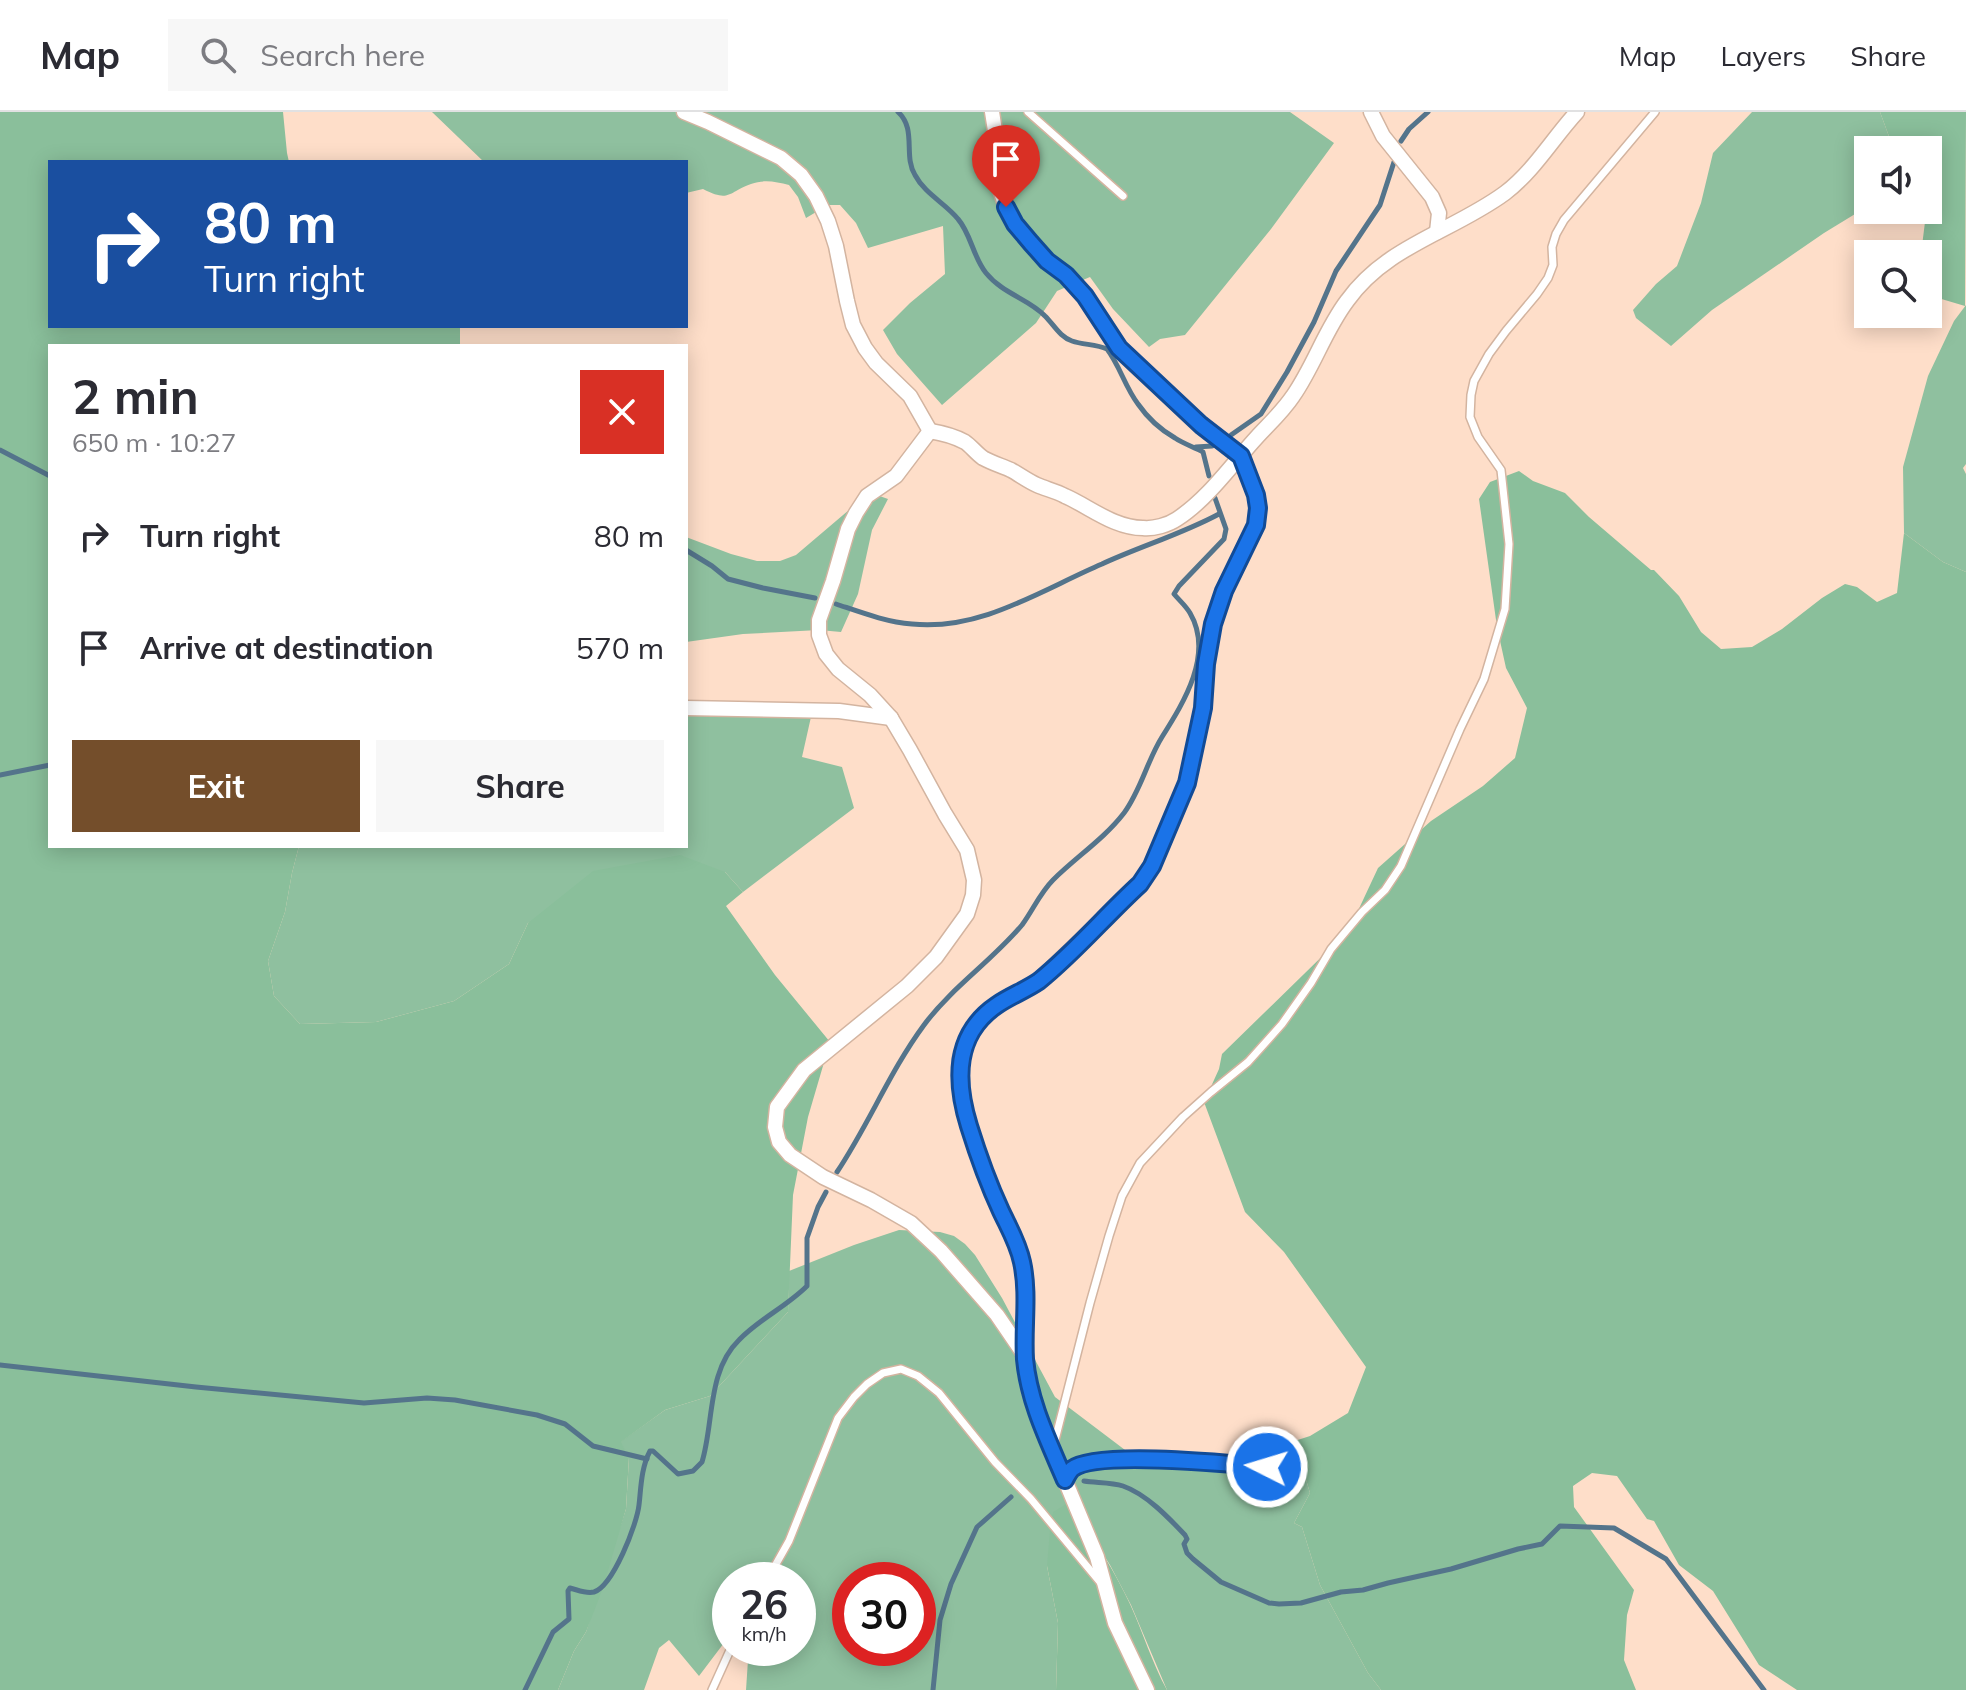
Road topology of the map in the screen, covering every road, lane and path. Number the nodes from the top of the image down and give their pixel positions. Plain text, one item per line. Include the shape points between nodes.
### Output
1 (684, 112) edge
2 (992, 112) edge
3 (1028, 112) edge
4 (1371, 112) edge
5 (1577, 112) edge
6 (1655, 112) edge
7 (1123, 196) dead end
8 (1437, 232) junction
9 (930, 431) junction
10 (1241, 456) junction
11 (688, 708) edge
12 (891, 718) junction
13 (1025, 1357) junction
14 (1053, 1451) junction
15 (1267, 1467) dead end
16 (1065, 1480) junction
17 (777, 1562) edge
18 (1104, 1587) junction
19 (723, 1666) edge
20 (712, 1690) edge
21 (1147, 1690) edge

1 - 9 street via 781,158 801,175 828,221 850,313 865,348 910,396
2 - 10 street via 998,184 1015,224 1085,296 1119,348
3 - 7 lane
4 - 8 street via 1383,136 1432,197 1439,213
5 - 8 street via 1523,178
6 - 14 lane via 1564,220 1552,247 1548,278 1497,342 1474,381 1470,417 1501,470 1509,544 1505,609 1484,679 1401,866 1331,949 1282,1024 1140,1163 1109,1236
8 - 10 street via 1360,284 1294,396
9 - 10 street via 964,442 984,458 1109,519 1143,528 1176,520
9 - 12 street via 896,476 867,496 856,513 819,620 826,654
10 - 13 street via 1256,495 1256,525 1213,624 1191,768 1152,866 1140,884 1037,982 980,1020 960,1058 968,1122 1023,1263
11 - 12 street via 839,711
12 - 13 street via 967,850 973,895 967,914 936,957 804,1070 777,1107 775,1127 790,1155 911,1223 997,1315
13 - 14 street via 1029,1390
14 - 16 street
15 - 16 street via 1117,1460 1087,1463 1072,1469
16 - 18 street
17 - 18 lane via 838,1418 867,1384 901,1369 939,1393
18 - 21 street
19 - 20 lane

